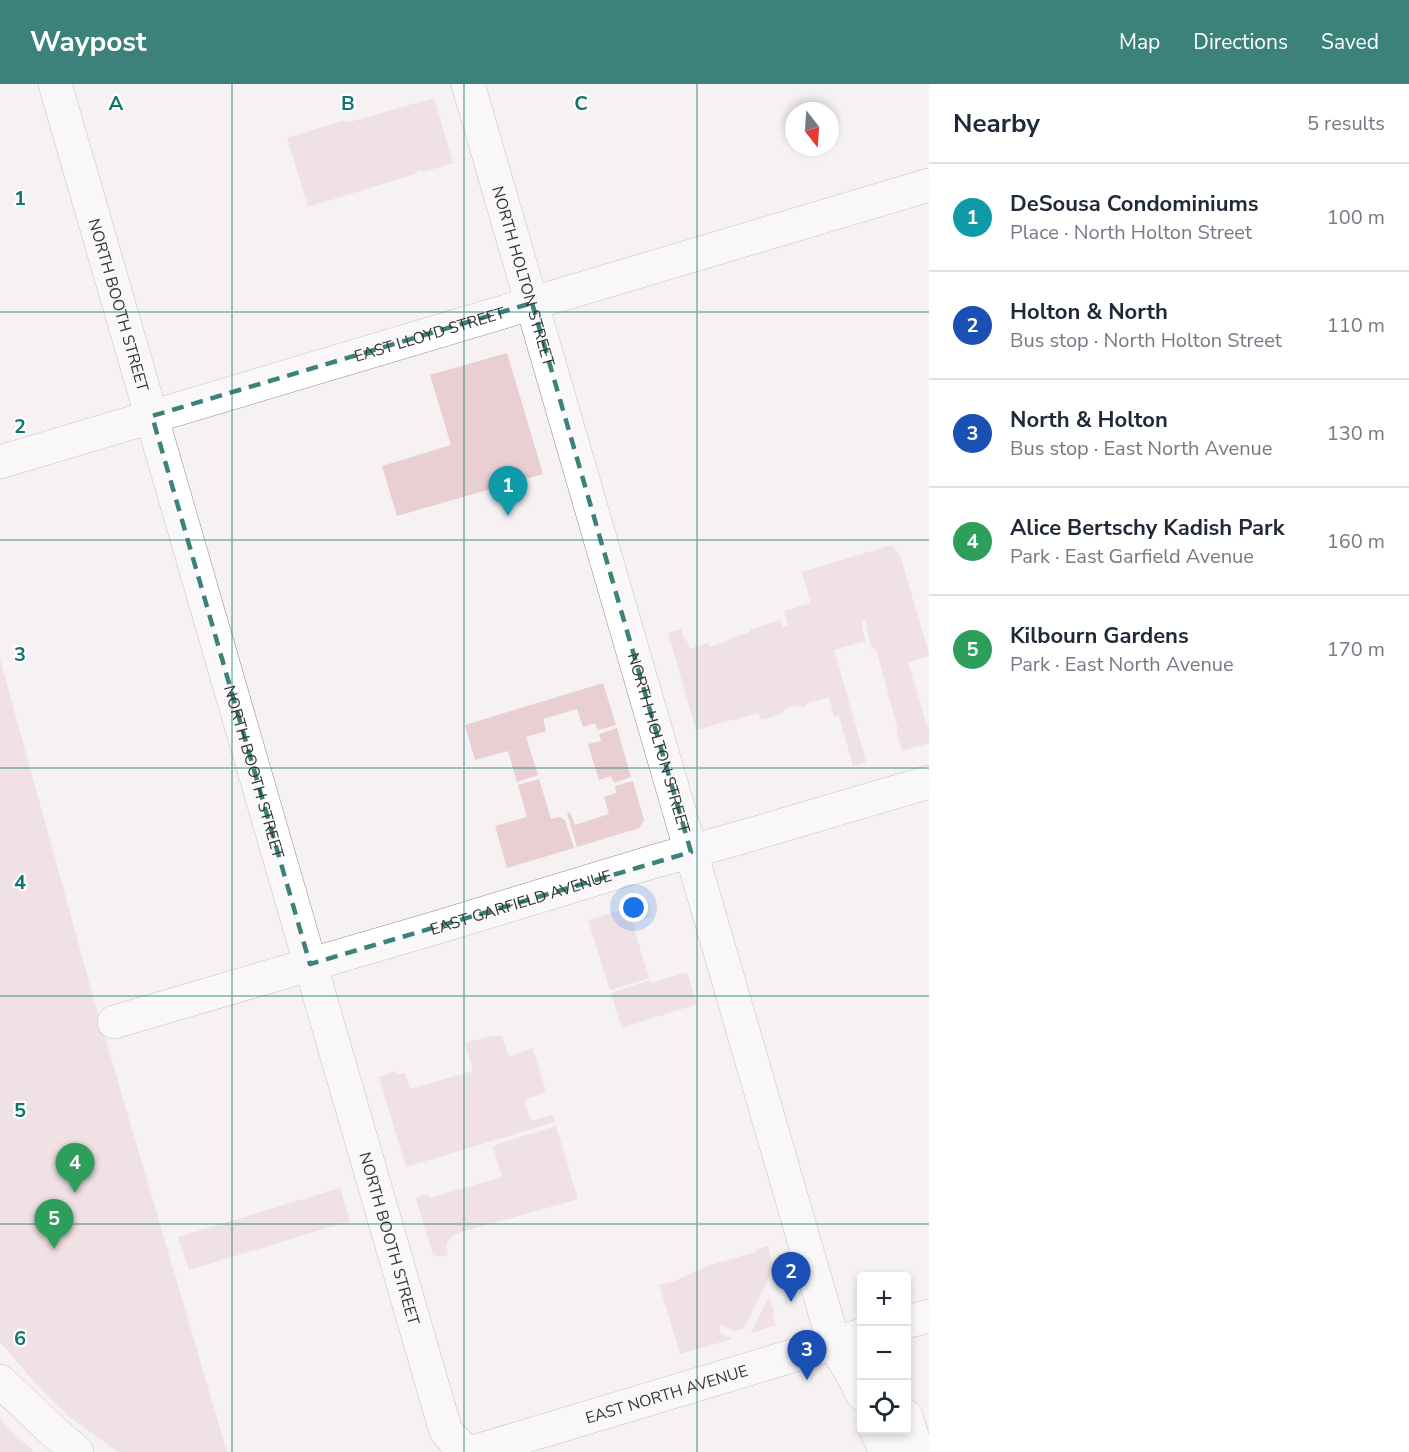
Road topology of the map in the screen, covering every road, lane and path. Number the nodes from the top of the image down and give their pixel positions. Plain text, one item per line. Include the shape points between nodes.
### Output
1 (56, 84) edge
2 (468, 84) edge
3 (929, 185) edge
4 (532, 303) junction
5 (152, 416) junction
6 (0, 462) edge
7 (929, 782) edge
8 (691, 852) junction
9 (310, 964) junction
10 (114, 1022) dead end
11 (929, 1316) edge
12 (911, 1321) edge
13 (848, 1339) edge
14 (0, 1381) edge
15 (857, 1384) edge
16 (911, 1432) edge
17 (878, 1434) edge
18 (77, 1452) edge
19 (465, 1452) edge
20 (473, 1452) edge
21 (886, 1452) edge
22 (917, 1452) edge

1 - 5 street, NORTH BOOTH STREET
2 - 4 street, NORTH HOLTON STREET
3 - 4 street, EAST LLOYD STREET
4 - 5 street, EAST LLOYD STREET
4 - 8 street, NORTH HOLTON STREET
5 - 6 street, EAST LLOYD STREET
5 - 9 street, NORTH BOOTH STREET
7 - 8 street, EAST GARFIELD AVENUE
8 - 9 street, EAST GARFIELD AVENUE
8 - 13 street, NORTH HOLTON STREET
9 - 10 street, EAST GARFIELD AVENUE
9 - 19 street, NORTH BOOTH STREET via 446,1431
11 - 12 street
13 - 15 street, NORTH HOLTON STREET
13 - 20 street, EAST NORTH AVENUE
14 - 18 street
16 - 22 street
17 - 21 street

